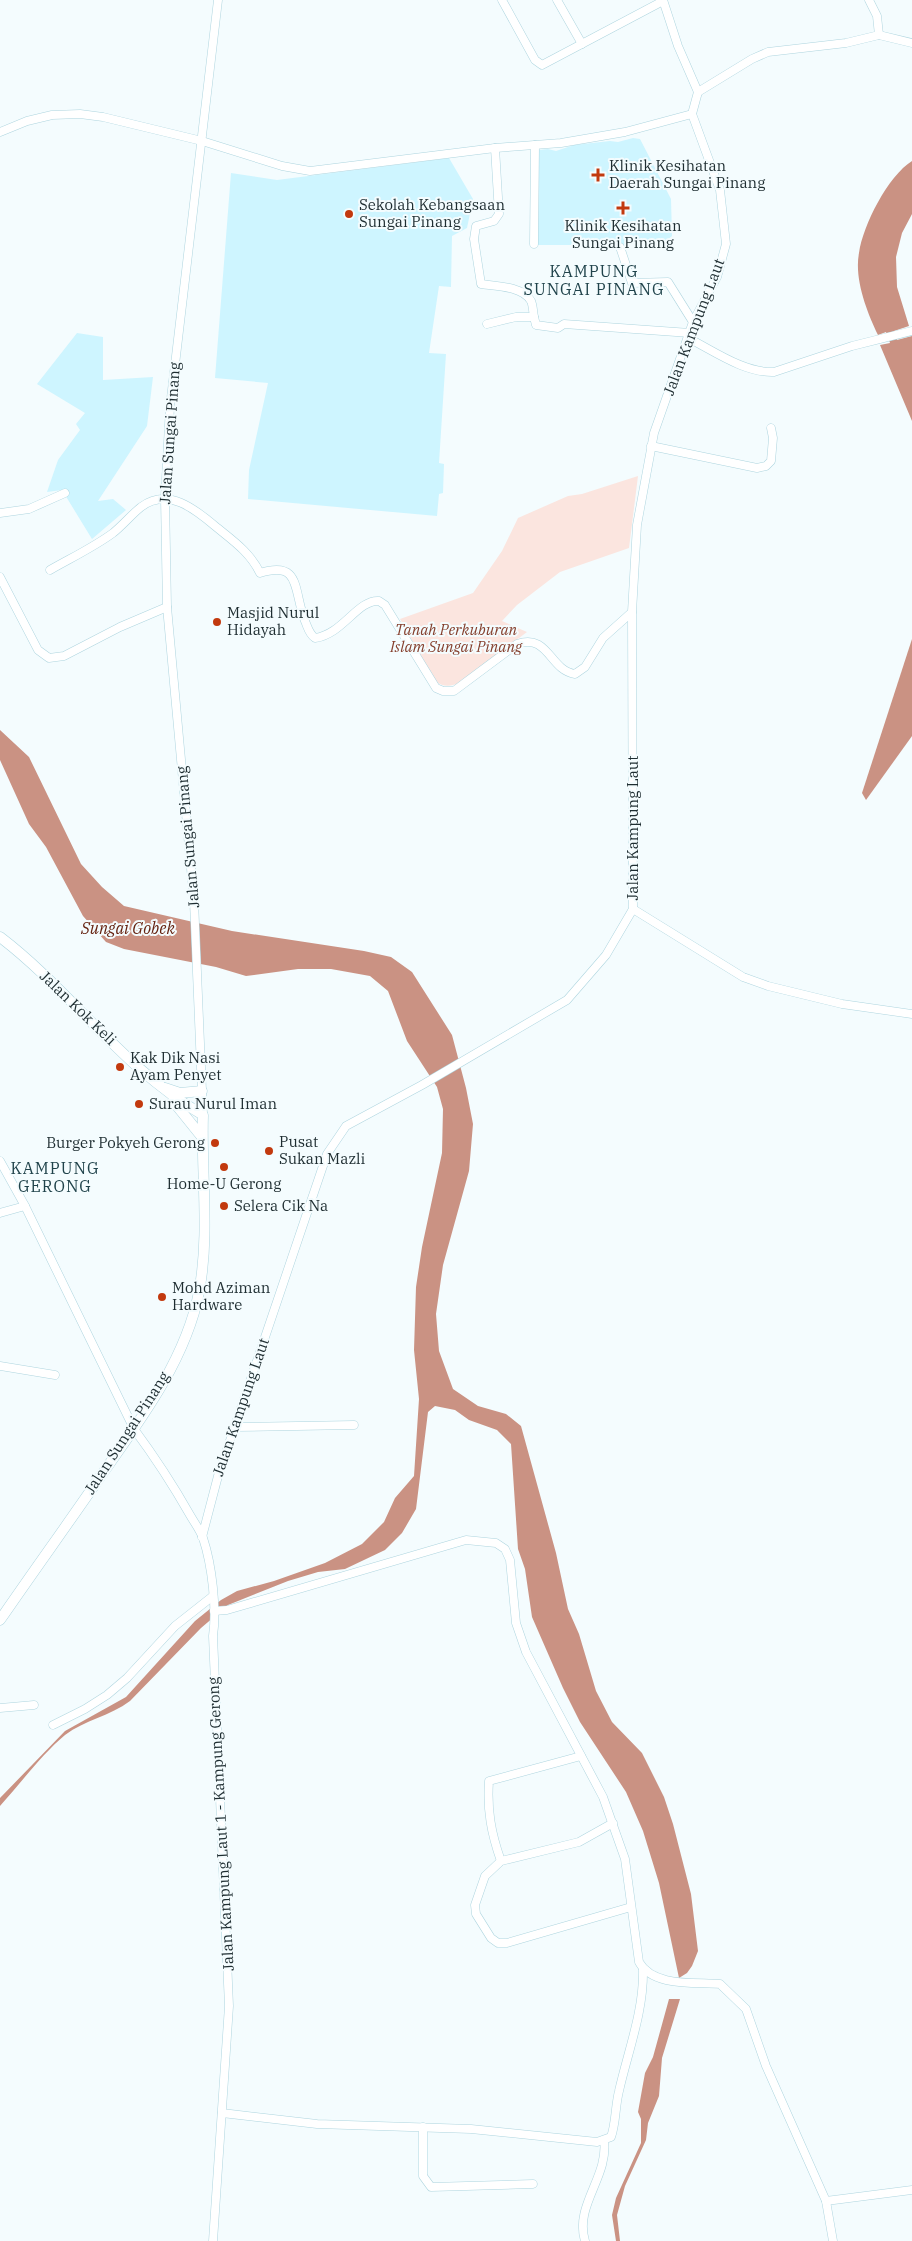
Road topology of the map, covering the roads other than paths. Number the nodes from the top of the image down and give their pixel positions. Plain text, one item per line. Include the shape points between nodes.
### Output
1 (218, 0) edge
2 (502, 0) edge
3 (556, 0) edge
4 (663, 0) edge
5 (868, 0) edge
6 (879, 35) junction
7 (912, 43) edge
8 (582, 44) junction
9 (698, 92) junction
10 (692, 114) junction
11 (0, 132) edge
12 (202, 141) junction
13 (535, 145) junction
14 (494, 148) junction
15 (534, 244) dead end
16 (620, 247) dead end
17 (534, 317) junction
18 (693, 322) junction
19 (487, 324) dead end
20 (912, 331) edge
21 (689, 335) junction
22 (771, 428) dead end
23 (651, 446) junction
24 (65, 493) dead end
25 (165, 498) junction
26 (0, 513) edge
27 (50, 570) dead end
28 (0, 577) edge
29 (167, 607) junction
30 (632, 612) junction
31 (634, 908) junction
32 (0, 937) edge
33 (912, 1014) edge
34 (163, 1090) junction
35 (202, 1091) junction
36 (203, 1115) junction
37 (202, 1137) junction
38 (0, 1161) edge
39 (25, 1206) junction
40 (0, 1213) edge
41 (0, 1366) edge
42 (55, 1375) dead end
43 (354, 1425) dead end
44 (234, 1428) junction
45 (134, 1429) junction
46 (202, 1537) junction
47 (213, 1598) junction
48 (214, 1610) junction
49 (0, 1620) edge
50 (34, 1705) dead end
51 (0, 1708) edge
52 (53, 1725) dead end
53 (581, 1756) junction
54 (613, 1823) junction
55 (501, 1861) junction
56 (631, 1907) junction
57 (643, 1969) junction
58 (222, 2113) junction
59 (422, 2127) junction
60 (604, 2140) junction
61 (533, 2184) dead end
62 (912, 2190) edge
63 (826, 2201) junction
64 (214, 2241) edge
65 (585, 2241) edge
66 (833, 2241) edge

1 - 12 street, Jalan Sungai Pinang
2 - 8 street via 535,60 542,65
3 - 8 street
4 - 8 street
4 - 9 street
5 - 6 street via 877,16
6 - 7 street
6 - 9 street via 846,43 768,52
9 - 10 street
10 - 13 street via 625,132
10 - 18 street, Jalan Kampung Laut via 720,190 726,244 717,277
11 - 12 street via 35,119 80,114
12 - 14 street via 282,166 310,171
12 - 25 street, Jalan Sungai Pinang via 170,407
13 - 14 street
13 - 15 street
14 - 17 street via 499,214 494,221 476,226 474,238 481,284 508,287 523,293 530,300
16 - 18 street via 632,283 668,282
17 - 19 street via 516,317
17 - 21 street via 536,325 558,328 564,324 618,326
18 - 21 street, Jalan Kampung Laut
20 - 21 street via 852,346 774,372 752,369
21 - 23 street, Jalan Kampung Laut
22 - 23 street via 772,461 757,468
23 - 30 street, Jalan Kampung Laut via 637,525
24 - 26 street via 30,509
25 - 27 street via 142,507 112,534
25 - 29 street, Jalan Sungai Pinang
25 - 30 street via 190,506 244,550 260,573 285,569 290,574 302,613 315,638 323,637 344,624 365,604 372,601 385,605 436,688 443,692 454,691 516,644 524,642 538,644 568,673 575,674 585,667 603,638
28 - 29 street via 38,650 49,658 64,656
29 - 35 street, Jalan Sungai Pinang via 194,901
30 - 31 street, Jalan Kampung Laut
31 - 33 street via 743,977 842,1004
31 - 44 street, Jalan Kampung Laut via 606,955 567,1000 346,1126 327,1154
32 - 34 street, Jalan Kok Keli via 70,999
34 - 35 street via 180,1093
34 - 36 street, Jalan Kok Keli
34 - 37 street
35 - 36 street, Jalan Sungai Pinang
36 - 37 street, Jalan Sungai Pinang
37 - 45 street, Jalan Sungai Pinang via 204,1210 199,1291 173,1362
38 - 39 street, Jalan Kampung Laut 1 - Kampung Gerong
39 - 40 street
39 - 45 street, Jalan Kampung Laut 1 - Kampung Gerong
41 - 42 street
43 - 44 street
44 - 46 street, Jalan Kampung Laut
45 - 46 street, Jalan Kampung Laut 1 - Kampung Gerong via 158,1462
45 - 49 street, Jalan Sungai Pinang
46 - 47 street, Jalan Kampung Laut 1 - Kampung Gerong
47 - 48 street, Jalan Kampung Laut 1 - Kampung Gerong
47 - 52 street via 175,1626 107,1695
48 - 53 street via 227,1610 466,1540 496,1543 505,1549 510,1560 516,1623 526,1652
48 - 58 street, Jalan Kampung Laut 1 - Kampung Gerong via 228,1989
50 - 51 street
53 - 54 street
53 - 55 street via 489,1781 491,1832
54 - 55 street via 579,1842
54 - 56 street via 625,1859
55 - 56 street via 485,1876 475,1905 476,1914 491,1938 498,1943
56 - 57 street via 639,1962
57 - 60 street via 644,1994 615,2107 614,2129 611,2137
57 - 63 street via 655,1978 669,1981 720,1984 746,2009 766,2066
58 - 59 street via 317,2124
58 - 64 street, Jalan Kampung Laut 1 - Kampung Gerong
59 - 60 street
59 - 61 street via 423,2176 431,2187
60 - 65 street via 601,2170 582,2218
62 - 63 street
63 - 66 street

